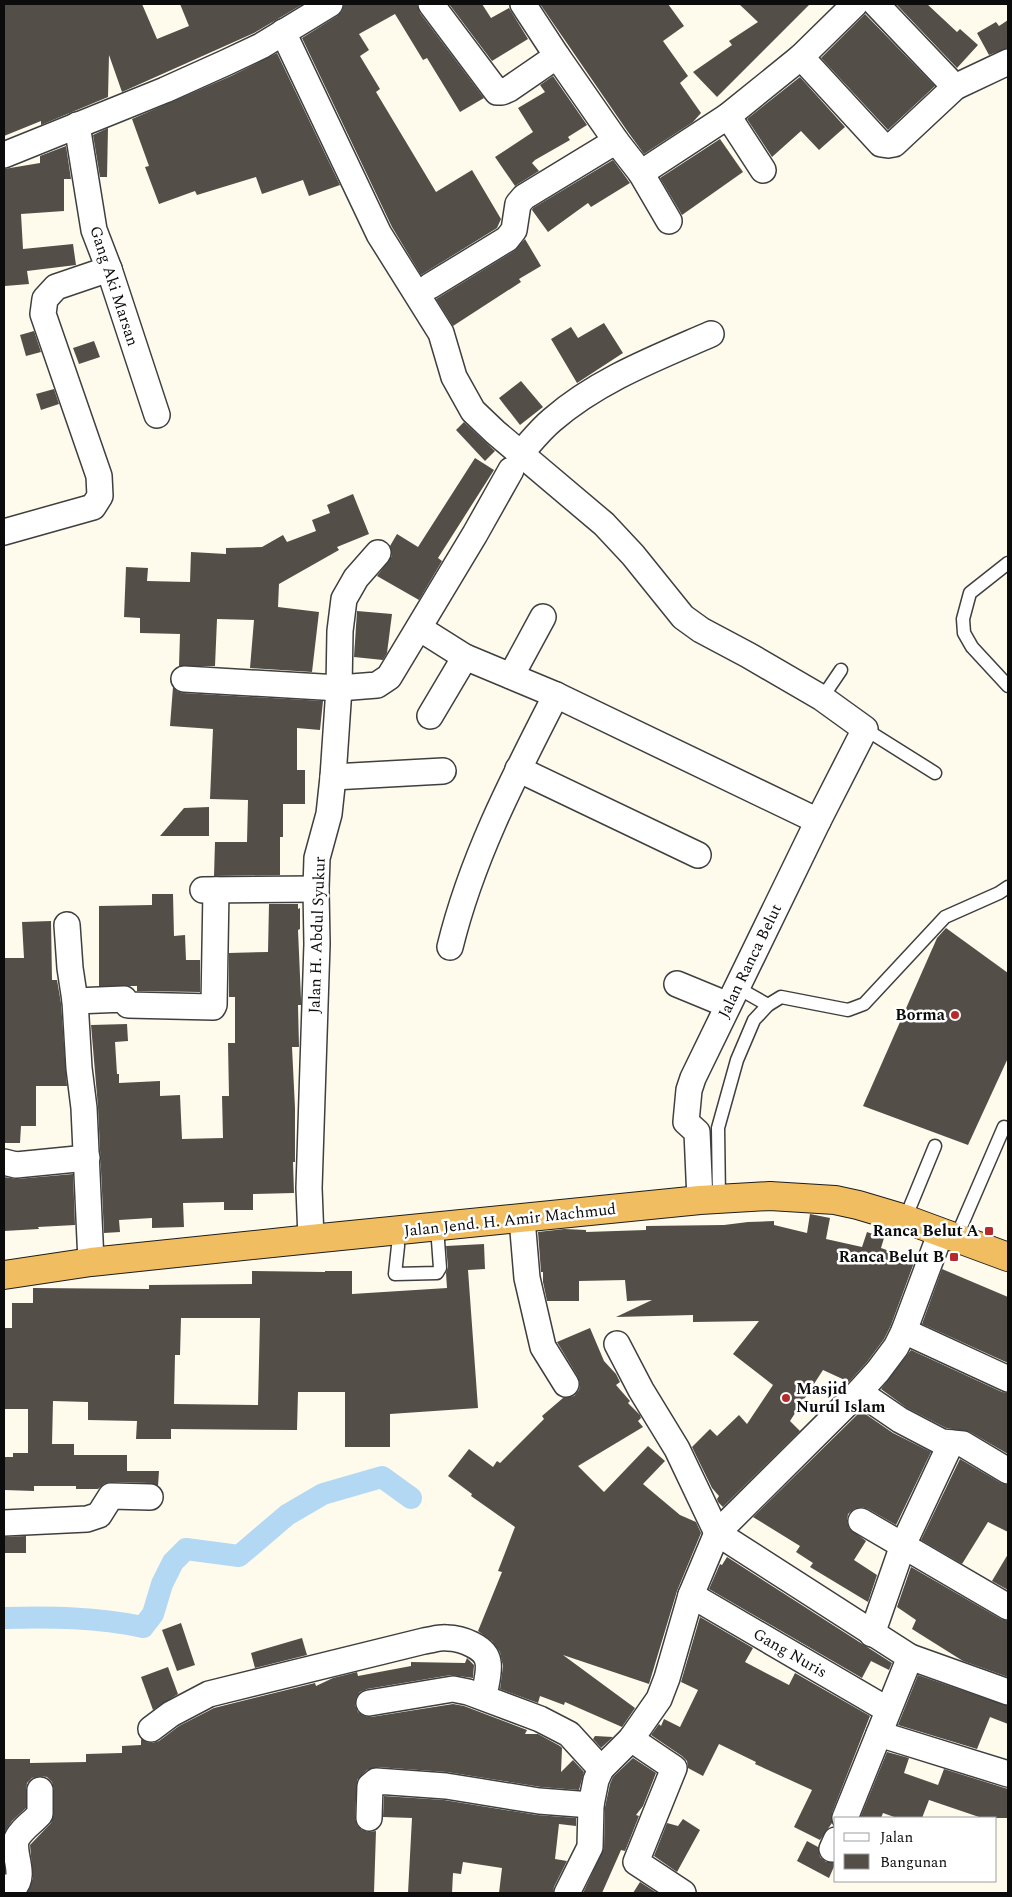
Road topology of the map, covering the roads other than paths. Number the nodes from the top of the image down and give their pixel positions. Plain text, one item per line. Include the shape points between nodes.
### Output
1 (330, 4) edge
2 (431, 4) edge
3 (523, 4) edge
4 (876, 4) edge
5 (844, 7) edge
6 (283, 32) junction
7 (557, 56) junction
8 (801, 57) junction
9 (1008, 62) edge
10 (955, 87) junction
11 (728, 116) junction
12 (77, 125) junction
13 (616, 141) junction
14 (4, 155) edge
15 (763, 170) dead end
16 (641, 173) junction
17 (669, 221) dead end
18 (109, 269) junction
19 (430, 286) dead end
20 (711, 334) dead end
21 (157, 415) dead end
22 (515, 462) junction
23 (4, 532) edge
24 (378, 553) dead end
25 (1008, 563) edge
26 (543, 617) dead end
27 (419, 628) junction
28 (465, 658) junction
29 (841, 670) dead end
30 (511, 676) junction
31 (184, 679) dead end
32 (1008, 686) edge
33 (339, 688) junction
34 (556, 695) junction
35 (822, 698) junction
36 (430, 716) dead end
37 (865, 730) junction
38 (518, 769) junction
39 (443, 771) dead end
40 (935, 773) dead end
41 (333, 777) junction
42 (818, 821) junction
43 (698, 855) dead end
44 (1008, 887) edge
45 (316, 889) junction
46 (67, 925) dead end
47 (450, 947) dead end
48 (677, 984) dead end
49 (736, 999) junction
50 (75, 1001) junction
51 (768, 1005) junction
52 (1004, 1127) dead end
53 (936, 1146) dead end
54 (87, 1158) junction
55 (4, 1162) edge
56 (710, 1200) junction
57 (522, 1219) junction
58 (906, 1219) junction
59 (436, 1227) junction
60 (397, 1231) junction
61 (949, 1235) junction
62 (311, 1239) junction
63 (1008, 1257) edge
64 (91, 1262) junction
65 (4, 1275) edge
66 (904, 1330) junction
67 (617, 1344) dead end
68 (1008, 1379) edge
69 (566, 1384) dead end
70 (859, 1392) junction
71 (951, 1443) junction
72 (1008, 1471) edge
73 (150, 1497) dead end
74 (861, 1521) dead end
75 (4, 1523) edge
76 (724, 1525) junction
77 (903, 1545) junction
78 (691, 1595) junction
79 (1008, 1608) edge
80 (872, 1634) junction
81 (910, 1657) junction
82 (1008, 1692) edge
83 (484, 1697) junction
84 (369, 1702) dead end
85 (888, 1710) junction
86 (151, 1729) dead end
87 (879, 1734) junction
88 (631, 1738) junction
89 (602, 1769) junction
90 (1008, 1774) edge
91 (40, 1790) dead end
92 (591, 1805) junction
93 (845, 1817) edge
94 (369, 1818) dead end
95 (4, 1887) edge
96 (567, 1893) edge
97 (683, 1893) edge

1 - 6 street
2 - 7 street via 497,92 509,89
3 - 7 street
4 - 10 street
5 - 8 street
6 - 12 street via 226,63
6 - 22 street via 379,234 441,333 454,377 473,411 494,432
7 - 13 street
8 - 10 street via 881,144 894,144
8 - 11 street
9 - 10 street
11 - 15 street
11 - 16 street
12 - 14 street
12 - 18 street, Gang Aki Marsan via 94,230
13 - 16 street
13 - 19 street via 524,197 518,204 514,230 507,239
16 - 17 street
18 - 21 street, Gang Aki Marsan
18 - 23 street via 56,287 45,299 43,314 99,476 100,496 93,507
20 - 22 street via 648,360 593,390 552,420
22 - 27 street
22 - 35 street via 604,524 683,616 701,630
24 - 33 street, Jalan H. Abdul Syukur via 356,578 344,599
25 - 32 lane via 970,594 963,619 964,633 972,647
26 - 30 street
27 - 28 street
27 - 33 street via 389,677 377,685
28 - 30 street
28 - 36 street
29 - 35 lane
30 - 34 street
31 - 33 street
33 - 41 street, Jalan H. Abdul Syukur
34 - 38 street
34 - 42 street
35 - 37 street
37 - 40 lane
37 - 42 street, Jalan Ranca Belut
38 - 43 street
38 - 47 street via 476,862
39 - 41 street
41 - 45 street, Jalan H. Abdul Syukur via 329,814 317,858
42 - 49 street, Jalan Ranca Belut
44 - 51 lane via 945,917 864,1004 848,1010 781,997
45 - 50 street via 210,890 212,1007 128,1005 124,999
45 - 62 street, Jalan H. Abdul Syukur via 309,1188
46 - 50 street
48 - 49 street
49 - 51 lane
49 - 56 street, Jalan Ranca Belut via 689,1090 686,1122 697,1132
50 - 54 street
51 - 56 lane via 754,1020 737,1060 718,1128
52 - 61 lane
53 - 58 lane
54 - 55 street via 16,1165
54 - 64 street
56 - 57 highway, Jalan Jend. H. Amir Machmud
56 - 58 highway, Jalan Jend. H. Amir Machmud via 770,1196 835,1200
57 - 59 highway, Jalan Jend. H. Amir Machmud
57 - 69 street via 527,1278 544,1347
58 - 61 highway, Jalan Jend. H. Amir Machmud
59 - 60 highway, Jalan Jend. H. Amir Machmud
59 - 60 lane via 440,1268 437,1273 395,1274
60 - 62 highway, Jalan Jend. H. Amir Machmud
61 - 63 highway, Jalan Jend. H. Amir Machmud
61 - 66 street
62 - 64 highway, Jalan Jend. H. Amir Machmud
64 - 65 highway, Jalan Jend. H. Amir Machmud
66 - 68 street
66 - 70 street via 892,1353
67 - 76 street via 641,1390
70 - 71 street via 900,1420 942,1442
70 - 76 street
71 - 72 street via 963,1444
71 - 77 street
73 - 75 street via 111,1496 99,1516 87,1519
74 - 77 street
76 - 78 street
76 - 80 street
77 - 79 street
77 - 80 street
78 - 85 street, Gang Nuris
78 - 88 street via 668,1678 659,1699
80 - 81 street
81 - 82 street
81 - 85 street
83 - 84 street via 453,1688
83 - 86 street via 488,1663 485,1654 480,1648 448,1638 424,1641 209,1694 171,1714
83 - 89 street via 569,1734
85 - 87 street
87 - 90 street
87 - 93 street
88 - 89 street
88 - 97 street via 674,1768 636,1862
89 - 92 street via 596,1780
91 - 95 street via 40,1814 16,1841 19,1880 14,1887
92 - 94 street via 538,1801 446,1786 376,1781 370,1786
92 - 96 street via 590,1847

